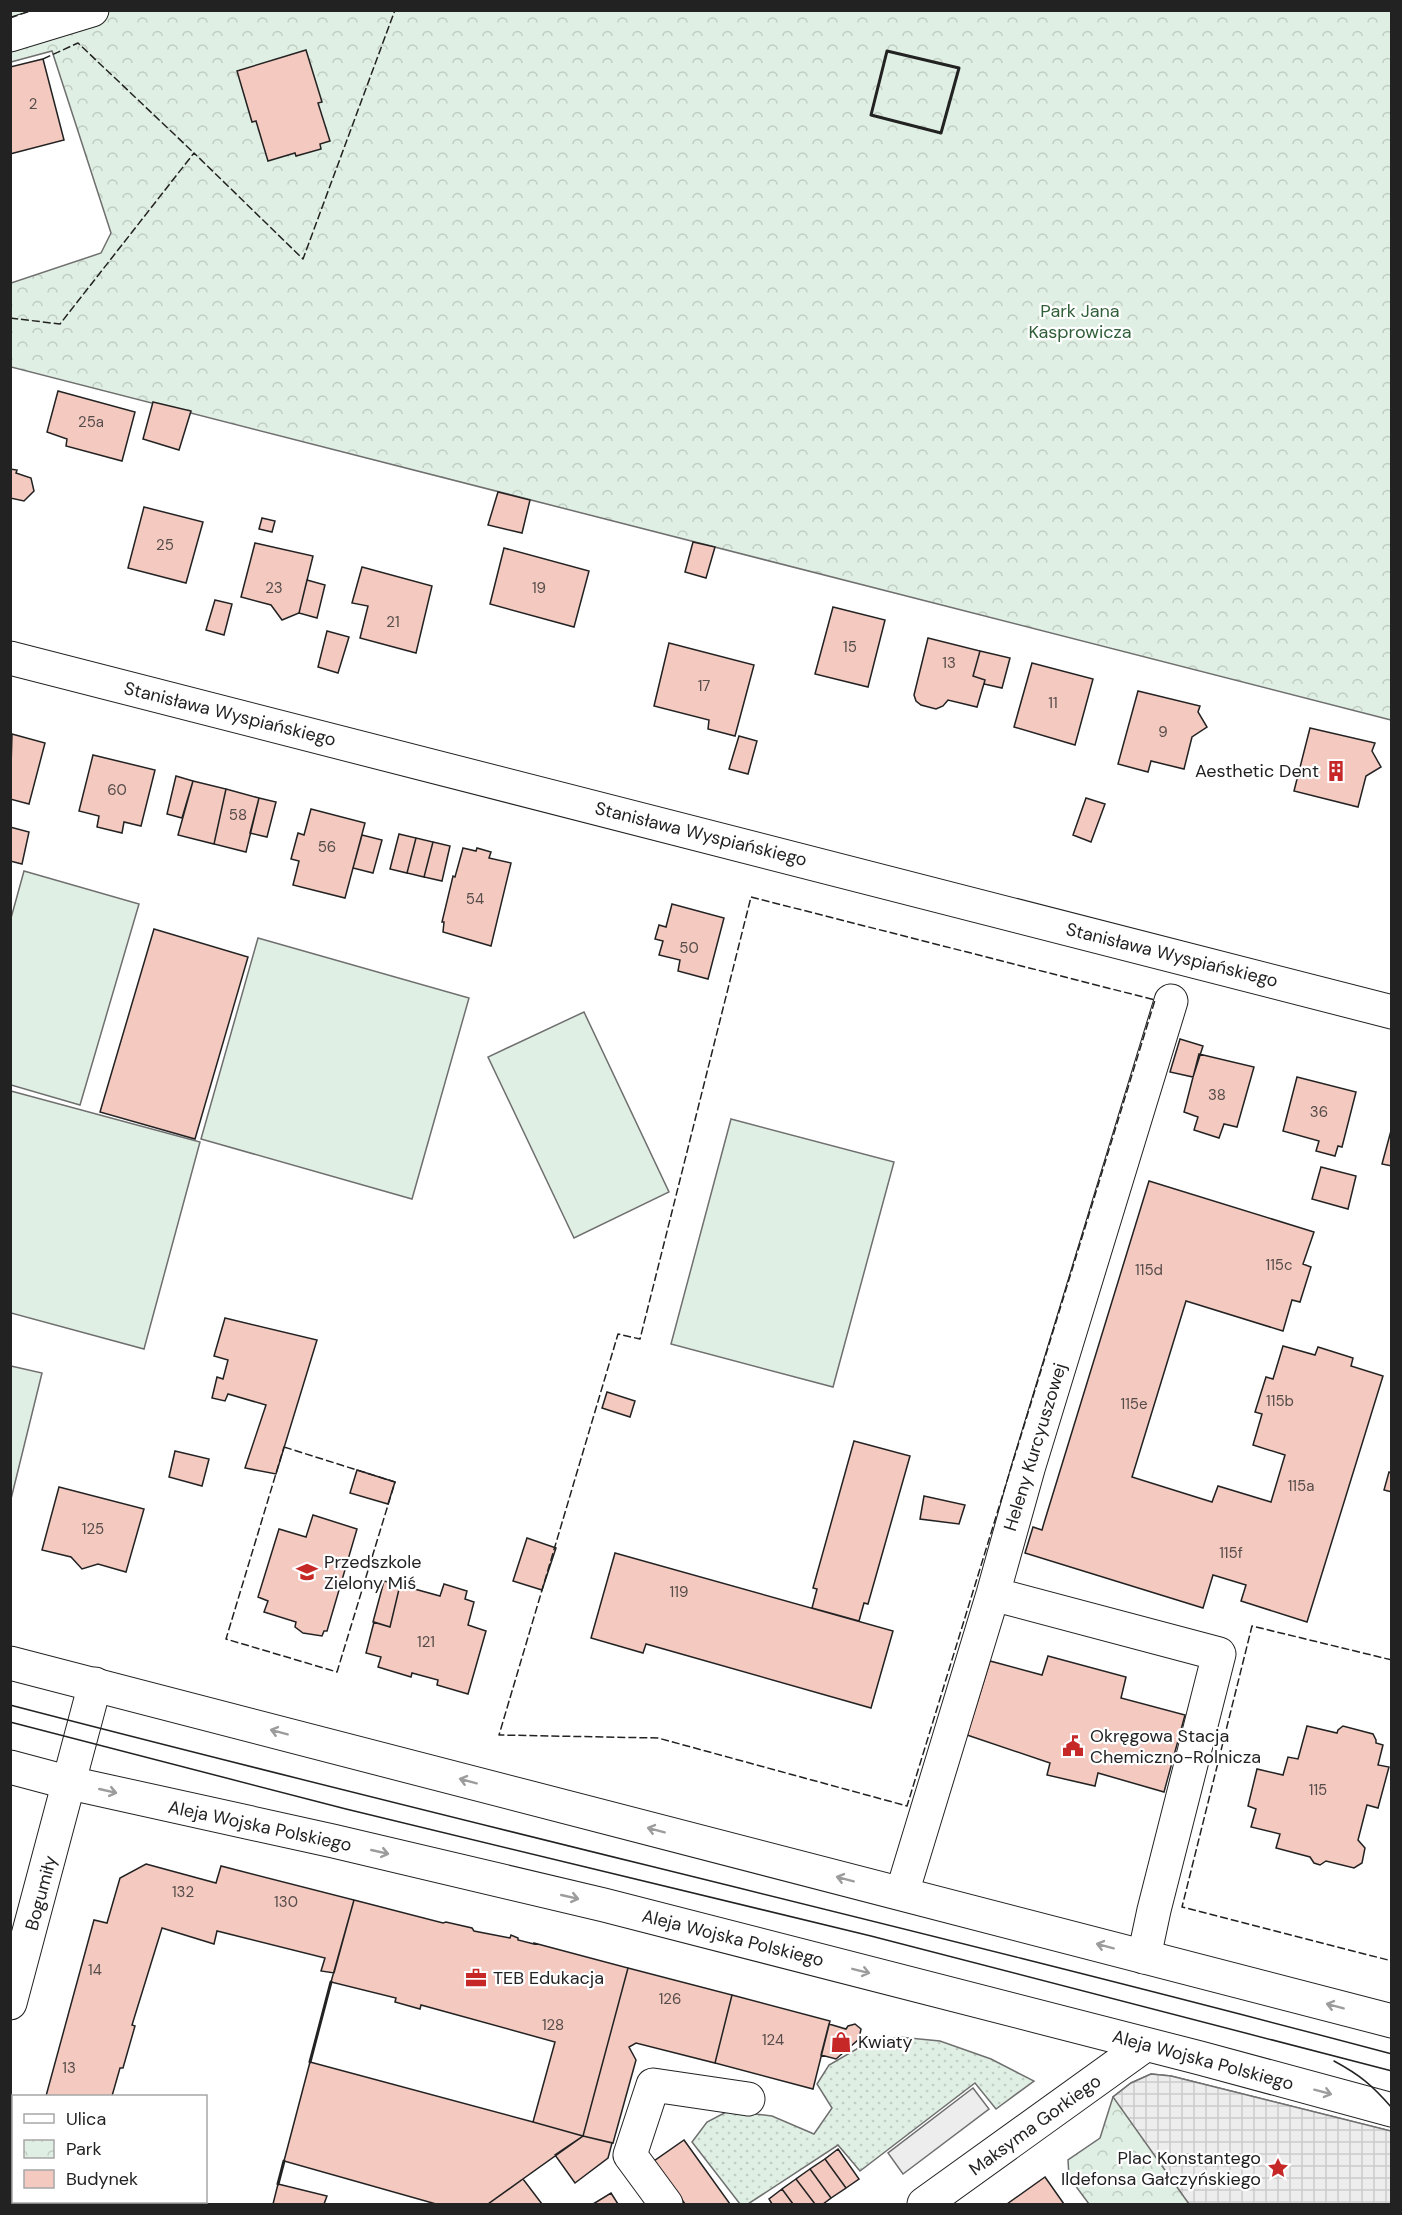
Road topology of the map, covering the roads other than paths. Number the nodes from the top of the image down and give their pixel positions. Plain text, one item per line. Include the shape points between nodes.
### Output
1 (93, 10) edge
2 (10, 35) edge
3 (10, 658) edge
4 (1172, 1001) dead end
5 (1392, 1012) edge
6 (993, 1594) junction
7 (10, 1663) edge
8 (95, 1684) junction
9 (10, 1767) edge
10 (70, 1783) junction
11 (902, 1893) junction
12 (1144, 1957) junction
13 (10, 2003) edge
14 (1392, 2021) edge
15 (1145, 2045) junction
16 (748, 2099) dead end
17 (1392, 2110) edge
18 (666, 2205) edge
19 (924, 2205) edge

1 - 2 street
3 - 5 street, Stanisława Wyspiańskiego
4 - 6 street, Heleny Kurcyuszowej
6 - 11 street, Heleny Kurcyuszowej
6 - 12 street via 1219,1654
7 - 8 street
8 - 10 street
11 -> 8 street
9 - 10 street, Aleja Wojska Polskiego
10 - 13 street, Bogumiły
10 -> 15 street, Aleja Wojska Polskiego via 604,1905
12 -> 11 street
14 -> 12 street
15 -> 17 street, Aleja Wojska Polskiego
15 - 19 street, Maksyma Gorkiego
16 - 18 street via 653,2085 630,2154

